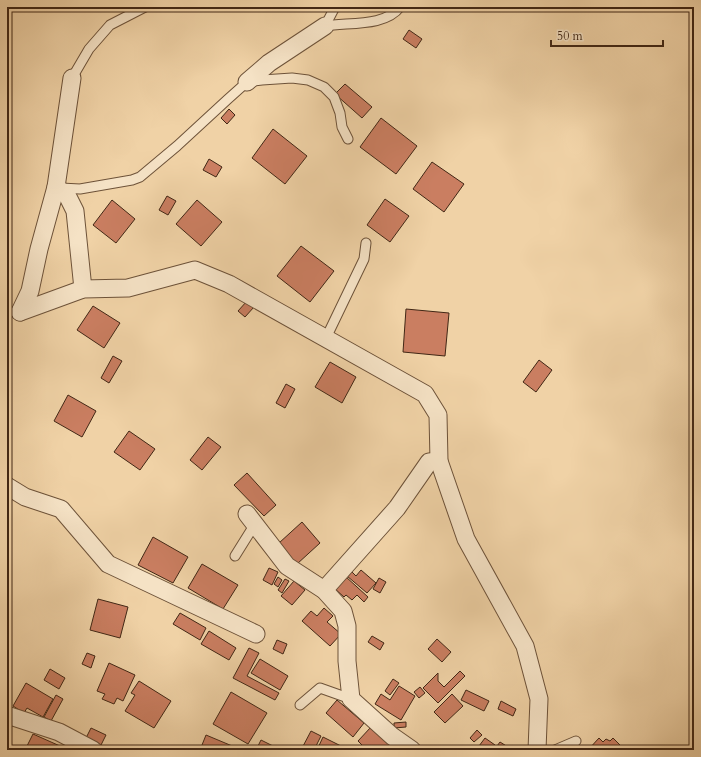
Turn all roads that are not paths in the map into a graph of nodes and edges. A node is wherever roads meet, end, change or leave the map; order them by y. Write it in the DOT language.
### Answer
graph roads {
  1 [pos="145,7"];
  2 [pos="335,7"];
  3 [pos="400,7"];
  4 [pos="325,26"];
  5 [pos="72,78"];
  6 [pos="248,82"];
  7 [pos="348,139"];
  8 [pos="56,187"];
  9 [pos="366,243"];
  10 [pos="83,289"];
  11 [pos="326,338"];
  12 [pos="438,461"];
  13 [pos="7,486"];
  14 [pos="251,519"];
  15 [pos="234,556"];
  16 [pos="324,590"];
  17 [pos="256,634"];
  18 [pos="351,699"];
  19 [pos="300,705"];
  20 [pos="7,715"];
  21 [pos="576,741"];
  22 [pos="93,750"];
  23 [pos="412,750"];
  24 [pos="539,750"];
  25 [pos="555,750"];
  1 -- 5 [label="lane"];
  2 -- 4 [label="lane"];
  3 -- 4 [label="lane"];
  4 -- 6 [label="street"];
  5 -- 8 [label="street"];
  6 -- 7 [label="lane"];
  6 -- 8 [label="lane"];
  8 -- 10 [label="street"];
  8 -- 10 [label="street"];
  9 -- 11 [label="lane"];
  10 -- 11 [label="street"];
  11 -- 12 [label="street"];
  12 -- 16 [label="street"];
  12 -- 24 [label="street"];
  13 -- 17 [label="street"];
  14 -- 15 [label="lane"];
  14 -- 16 [label="street"];
  16 -- 18 [label="street"];
  18 -- 19 [label="lane"];
  18 -- 23 [label="street"];
  20 -- 22 [label="street"];
  21 -- 25 [label="lane"];
}
